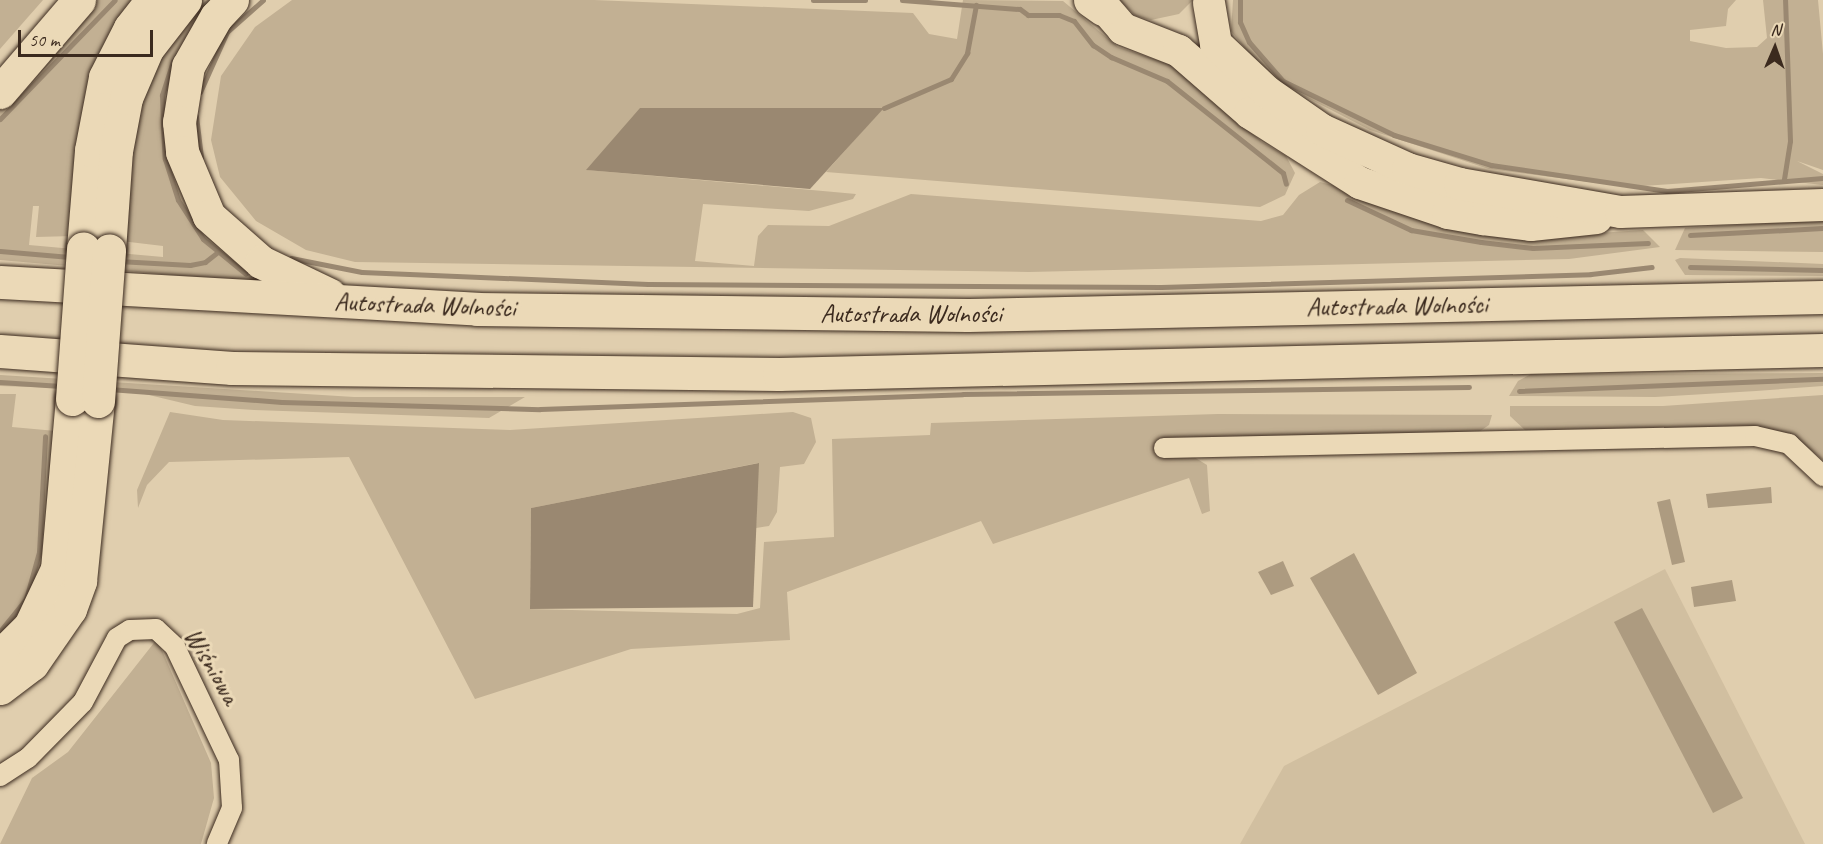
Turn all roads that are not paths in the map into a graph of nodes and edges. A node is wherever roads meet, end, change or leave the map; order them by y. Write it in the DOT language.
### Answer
graph roads {
  1 [pos="79,0"];
  2 [pos="152,0"];
  3 [pos="185,0"];
  4 [pos="232,0"];
  5 [pos="1210,1"];
  6 [pos="1097,3"];
  7 [pos="1149,38"];
  8 [pos="0,92"];
  9 [pos="1823,205"];
  10 [pos="1621,212"];
  11 [pos="96,249"];
  12 [pos="0,282"];
  13 [pos="1823,297"];
  14 [pos="345,302"];
  15 [pos="1823,350"];
  16 [pos="0,351"];
  17 [pos="85,400"];
  18 [pos="1164,448"];
  19 [pos="1823,476"];
  20 [pos="0,656"];
  21 [pos="0,688"];
  22 [pos="0,776"];
  23 [pos="217,844"];
  1 -- 8 [label="highway"];
  2 -- 11 [label="highway"];
  3 -- 11 [label="highway"];
  4 -- 14 [label="highway"];
  5 -- 7 [label="main road"];
  5 -- 10 [label="main road"];
  6 -- 7 [label="main road"];
  7 -- 10 [label="main road"];
  9 -- 10 [label="main road"];
  11 -- 17 [label="highway, bridge"];
  12 -- 14 [label="highway, Autostrada Wolności"];
  13 -- 14 [label="highway, Autostrada Wolności"];
  15 -- 16 [label="highway, Autostrada Wolności"];
  17 -- 20 [label="highway"];
  17 -- 21 [label="highway"];
  18 -- 19 [label="street"];
  22 -- 23 [label="street, Wiśniowa"];
}
